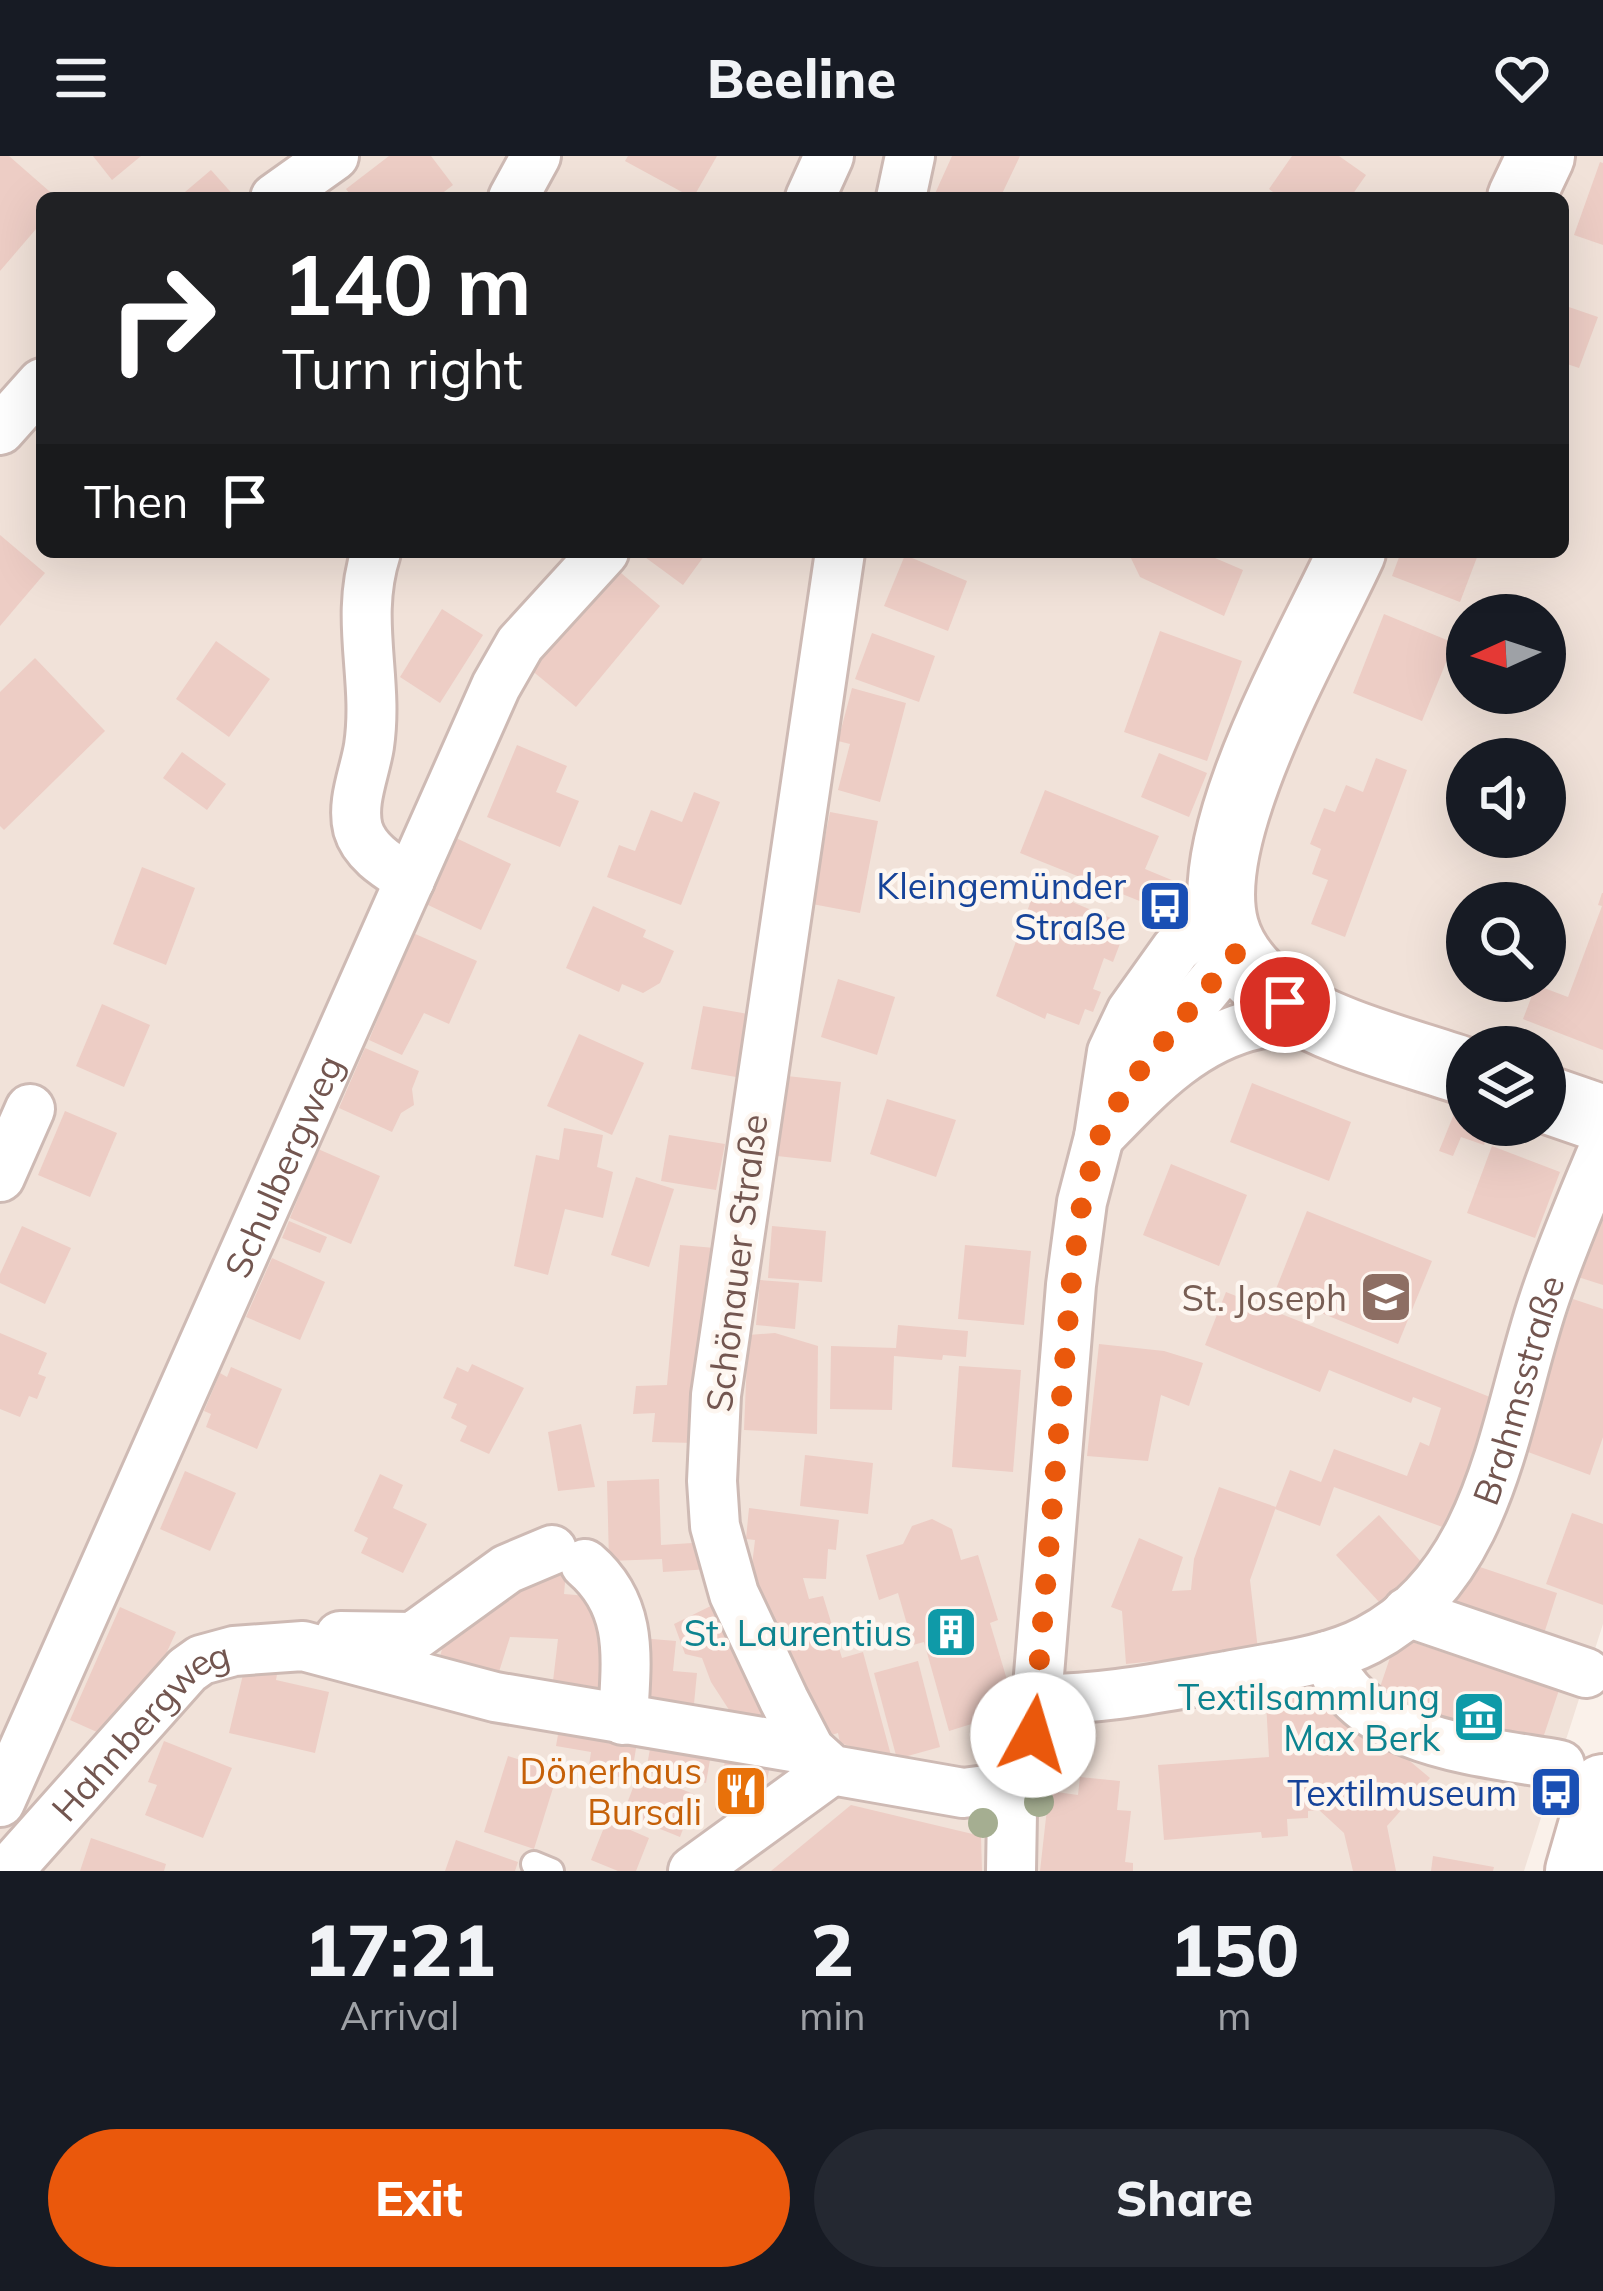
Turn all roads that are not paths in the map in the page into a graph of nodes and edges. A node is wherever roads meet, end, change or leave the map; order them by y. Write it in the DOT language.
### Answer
graph roads {
  1 [pos="334,156"];
  2 [pos="536,156"];
  3 [pos="829,156"];
  4 [pos="910,156"];
  5 [pos="1541,156"];
  6 [pos="283,192"];
  7 [pos="516,192"];
  8 [pos="813,192"];
  9 [pos="902,192"];
  10 [pos="1524,192"];
  11 [pos="36,390"];
  12 [pos="0,430"];
  13 [pos="374,558"];
  14 [pos="599,558"];
  15 [pos="839,558"];
  16 [pos="1349,558"];
  17 [pos="410,880"];
  18 [pos="1229,932"];
  19 [pos="1332,1023"];
  20 [pos="1442,1063"];
  21 [pos="1566,1106"];
  22 [pos="30,1109"];
  23 [pos="1603,1118"];
  24 [pos="1099,1137"];
  25 [pos="1603,1150"];
  26 [pos="0,1177"];
  27 [pos="1407,1612"];
  28 [pos="303,1646"];
  29 [pos="1327,1656"];
  30 [pos="1586,1673"];
  31 [pos="1037,1699"];
  32 [pos="623,1720"];
  33 [pos="821,1760"];
  34 [pos="1581,1777"];
  35 [pos="1007,1784"];
  36 [pos="0,1802"];
  37 [pos="8,1871"];
  38 [pos="693,1871"];
  39 [pos="1011,1871"];
  40 [pos="1579,1871"];
  1 -- 6 [label="street"];
  2 -- 7 [label="street"];
  3 -- 8 [label="street"];
  4 -- 9 [label="street"];
  5 -- 10 [label="street"];
  11 -- 12 [label="street"];
  13 -- 17 [label="street"];
  14 -- 17 [label="street, Schulbergweg"];
  15 -- 33 [label="street, Schönauer Straße"];
  16 -- 18 [label="street"];
  17 -- 36 [label="street, Schulbergweg"];
  18 -- 19 [label="street"];
  18 -- 24 [label="street"];
  19 -- 20 [label="street"];
  19 -- 24 [label="street"];
  21 -- 23 [label="street"];
  22 -- 26 [label="street"];
  24 -- 31 [label="street"];
  25 -- 27 [label="street, Brahmsstraße"];
  27 -- 29 [label="street, Brahmsstraße"];
  27 -- 30 [label="street"];
  28 -- 32 [label="street, Hahnbergweg"];
  28 -- 32 [label="street, Hahnbergweg"];
  28 -- 37 [label="street, Hahnbergweg"];
  29 -- 31 [label="street, Brahmsstraße"];
  29 -- 34 [label="street"];
  31 -- 35 [label="street"];
  32 -- 33 [label="street, Hahnbergweg"];
  33 -- 35 [label="street"];
  33 -- 38 [label="street"];
  34 -- 40 [label="street"];
  35 -- 39 [label="street"];
}
